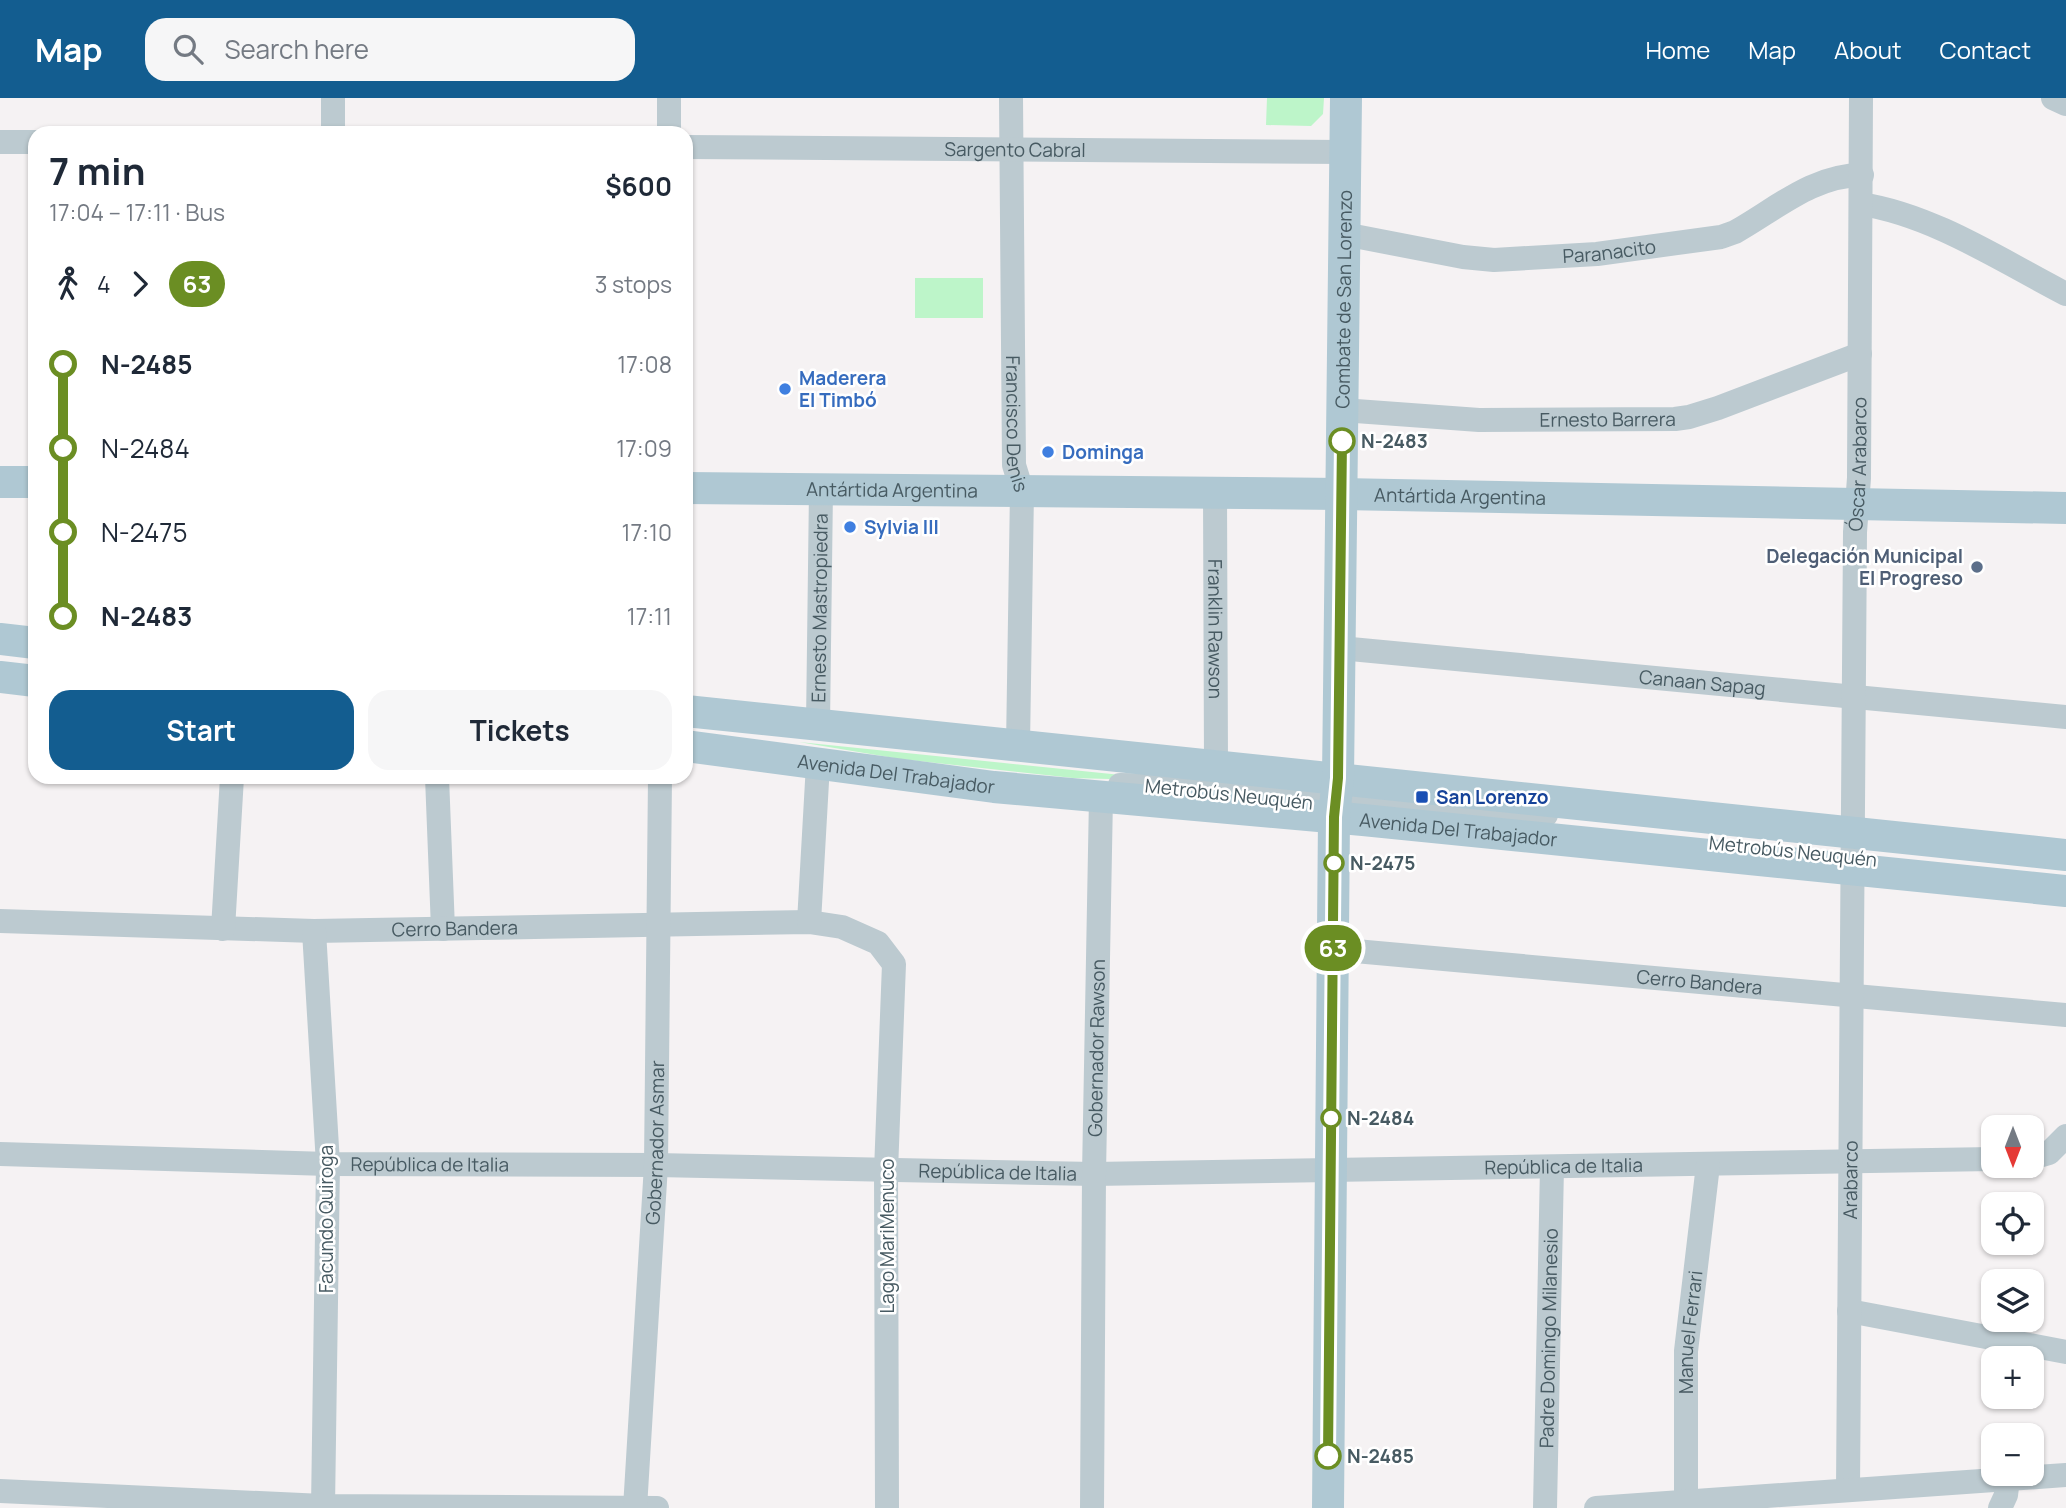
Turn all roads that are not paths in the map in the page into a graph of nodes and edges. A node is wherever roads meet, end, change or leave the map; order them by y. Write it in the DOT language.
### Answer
graph roads {
  1 [pos="333,98"];
  2 [pos="669,98"];
  3 [pos="1011,98"];
  4 [pos="1346,98"];
  5 [pos="1861,98"];
  6 [pos="2053,98"];
  7 [pos="2066,104"];
  8 [pos="333,126"];
  9 [pos="669,126"];
  10 [pos="0,142"];
  11 [pos="28,142"];
  12 [pos="693,147"];
  13 [pos="1010,150"];
  14 [pos="1345,152"];
  15 [pos="1862,176"];
  16 [pos="1861,204"];
  17 [pos="1344,234"];
  18 [pos="2066,294"];
  19 [pos="1860,354"];
  20 [pos="1342,410"];
  21 [pos="0,482"];
  22 [pos="28,482"];
  23 [pos="693,488"];
  24 [pos="821,489"];
  25 [pos="1022,491"];
  26 [pos="1215,493"];
  27 [pos="1342,494"];
  28 [pos="1857,504"];
  29 [pos="2066,508"];
  30 [pos="0,639"];
  31 [pos="28,642"];
  32 [pos="1340,648"];
  33 [pos="0,654"];
  34 [pos="28,657"];
  35 [pos="0,666"];
  36 [pos="28,668"];
  37 [pos="0,677"];
  38 [pos="28,680"];
  39 [pos="1854,697"];
  40 [pos="693,712"];
  41 [pos="2066,717"];
  42 [pos="818,725"];
  43 [pos="693,726"];
  44 [pos="693,736"];
  45 [pos="1018,746"];
  46 [pos="693,747"];
  47 [pos="818,764"];
  48 [pos="1216,766"];
  49 [pos="232,784"];
  50 [pos="437,784"];
  51 [pos="660,784"];
  52 [pos="1101,797"];
  53 [pos="1167,798"];
  54 [pos="1336,799"];
  55 [pos="1853,851"];
  56 [pos="2066,855"];
  57 [pos="2066,868"];
  58 [pos="2066,880"];
  59 [pos="2066,891"];
  60 [pos="0,921"];
  61 [pos="809,922"];
  62 [pos="659,925"];
  63 [pos="223,929"];
  64 [pos="443,929"];
  65 [pos="314,931"];
  66 [pos="1333,948"];
  67 [pos="894,964"];
  68 [pos="1852,995"];
  69 [pos="2066,1014"];
  70 [pos="2066,1136"];
  71 [pos="0,1154"];
  72 [pos="2044,1154"];
  73 [pos="1981,1159"];
  74 [pos="1851,1162"];
  75 [pos="328,1164"];
  76 [pos="1708,1164"];
  77 [pos="656,1166"];
  78 [pos="1552,1167"];
  79 [pos="886,1171"];
  80 [pos="1331,1171"];
  81 [pos="1094,1174"];
  82 [pos="1849,1311"];
  83 [pos="2066,1352"];
  84 [pos="2066,1475"];
  85 [pos="2044,1477"];
  86 [pos="1981,1481"];
  87 [pos="2007,1486"];
  88 [pos="1848,1490"];
  89 [pos="0,1491"];
  90 [pos="1686,1502"];
  91 [pos="323,1507"];
  92 [pos="642,1508"];
  93 [pos="887,1508"];
  94 [pos="1092,1508"];
  95 [pos="1328,1508"];
  96 [pos="1545,1508"];
  97 [pos="1596,1508"];
  98 [pos="2000,1508"];
  1 -- 8 [label="street"];
  2 -- 9 [label="street"];
  3 -- 13 [label="street, Francisco Denis"];
  4 -- 14 [label="main road, Combate de San Lorenzo"];
  5 -- 15 [label="street, Óscar Arabarco"];
  6 -- 7 [label="street"];
  10 -- 11 [label="street"];
  12 -- 13 [label="street, Sargento Cabral"];
  13 -- 14 [label="street, Sargento Cabral"];
  13 -- 25 [label="street, Francisco Denis"];
  14 -- 17 [label="main road, Combate de San Lorenzo"];
  15 -- 16 [label="street, Óscar Arabarco"];
  15 -- 17 [label="street, Paranacito"];
  16 -- 18 [label="street"];
  16 -- 19 [label="street, Óscar Arabarco"];
  17 -- 20 [label="main road, Combate de San Lorenzo"];
  19 -- 20 [label="street, Ernesto Barrera"];
  19 -- 28 [label="street, Óscar Arabarco"];
  20 -- 27 [label="main road, Combate de San Lorenzo"];
  21 -- 22 [label="main road"];
  23 -- 24 [label="main road, Antártida Argentina"];
  24 -- 25 [label="main road, Antártida Argentina"];
  24 -- 42 [label="street, Ernesto Mastropiedra"];
  25 -- 26 [label="main road, Antártida Argentina"];
  25 -- 45 [label="street, Francisco Denis"];
  26 -- 27 [label="main road, Antártida Argentina"];
  26 -- 48 [label="street, Franklin Rawson"];
  27 -- 28 [label="main road, Antártida Argentina"];
  27 -- 32 [label="main road, Combate de San Lorenzo"];
  28 -- 29 [label="main road, Antártida Argentina"];
  28 -- 39 [label="street, Óscar Arabarco"];
  30 -- 31 [label="main road"];
  32 -- 39 [label="street, Canaan Sapag"];
  32 -- 54 [label="main road, Combate de San Lorenzo"];
  33 -- 34 [label="street"];
  35 -- 36 [label="street"];
  37 -- 38 [label="main road"];
  39 -- 41 [label="street, Canaan Sapag"];
  39 -- 55 [label="street, Óscar Arabarco"];
  40 -- 42 [label="main road, Avenida Del Trabajador"];
  42 -- 45 [label="main road, Avenida Del Trabajador"];
  43 -- 54 [label="street, Metrobús Neuquén"];
  44 -- 54 [label="street, Metrobús Neuquén"];
  45 -- 48 [label="main road, Avenida Del Trabajador"];
  46 -- 47 [label="main road, Avenida Del Trabajador"];
  47 -- 52 [label="main road, Avenida Del Trabajador"];
  47 -- 61 [label="street"];
  48 -- 54 [label="main road, Avenida Del Trabajador"];
  49 -- 63 [label="street"];
  50 -- 64 [label="street"];
  51 -- 62 [label="street, Gobernador Asmar"];
  52 -- 54 [label="main road, Avenida Del Trabajador"];
  52 -- 81 [label="street, Gobernador Rawson"];
  53 -- 53 [label="street"];
  54 -- 55 [label="main road, Avenida Del Trabajador"];
  54 -- 66 [label="main road, Combate de San Lorenzo"];
  55 -- 56 [label="main road, Avenida Del Trabajador"];
  55 -- 57 [label="street, Metrobús Neuquén"];
  55 -- 58 [label="street, Metrobús Neuquén"];
  55 -- 59 [label="main road, Avenida Del Trabajador"];
  55 -- 68 [label="street, Arabarco"];
  60 -- 63 [label="street, Cerro Bandera"];
  61 -- 62 [label="street, Cerro Bandera"];
  61 -- 67 [label="street, Cerro Bandera"];
  62 -- 64 [label="street, Cerro Bandera"];
  62 -- 77 [label="street, Gobernador Asmar"];
  63 -- 65 [label="street, Cerro Bandera"];
  64 -- 65 [label="street, Cerro Bandera"];
  65 -- 75 [label="street, Facundo Quiroga"];
  66 -- 68 [label="street, Cerro Bandera"];
  66 -- 80 [label="main road, Combate de San Lorenzo"];
  67 -- 79 [label="street, Lago MariMenuco"];
  68 -- 69 [label="street, Cerro Bandera"];
  68 -- 74 [label="street, Arabarco"];
  70 -- 72 [label="street"];
  71 -- 75 [label="street, República de Italia"];
  73 -- 74 [label="street, República de Italia"];
  74 -- 76 [label="street, República de Italia"];
  74 -- 82 [label="street, Arabarco"];
  75 -- 77 [label="street, República de Italia"];
  75 -- 91 [label="street, Facundo Quiroga"];
  76 -- 78 [label="street, República de Italia"];
  76 -- 90 [label="street, Manuel Ferrari"];
  77 -- 79 [label="street, República de Italia"];
  77 -- 92 [label="street, Gobernador Asmar"];
  78 -- 80 [label="street, República de Italia"];
  78 -- 96 [label="street, Padre Domingo Milanesio"];
  79 -- 81 [label="street, República de Italia"];
  79 -- 93 [label="street, Lago MariMenuco"];
  80 -- 81 [label="street, República de Italia"];
  80 -- 95 [label="main road, Combate de San Lorenzo"];
  81 -- 94 [label="street, Gobernador Rawson"];
  82 -- 83 [label="street"];
  82 -- 88 [label="street, Arabarco"];
  84 -- 85 [label="street"];
  86 -- 88 [label="street"];
  87 -- 98 [label="street"];
  88 -- 90 [label="street"];
  89 -- 91 [label="street"];
  90 -- 97 [label="street"];
  91 -- 92 [label="street"];
}
